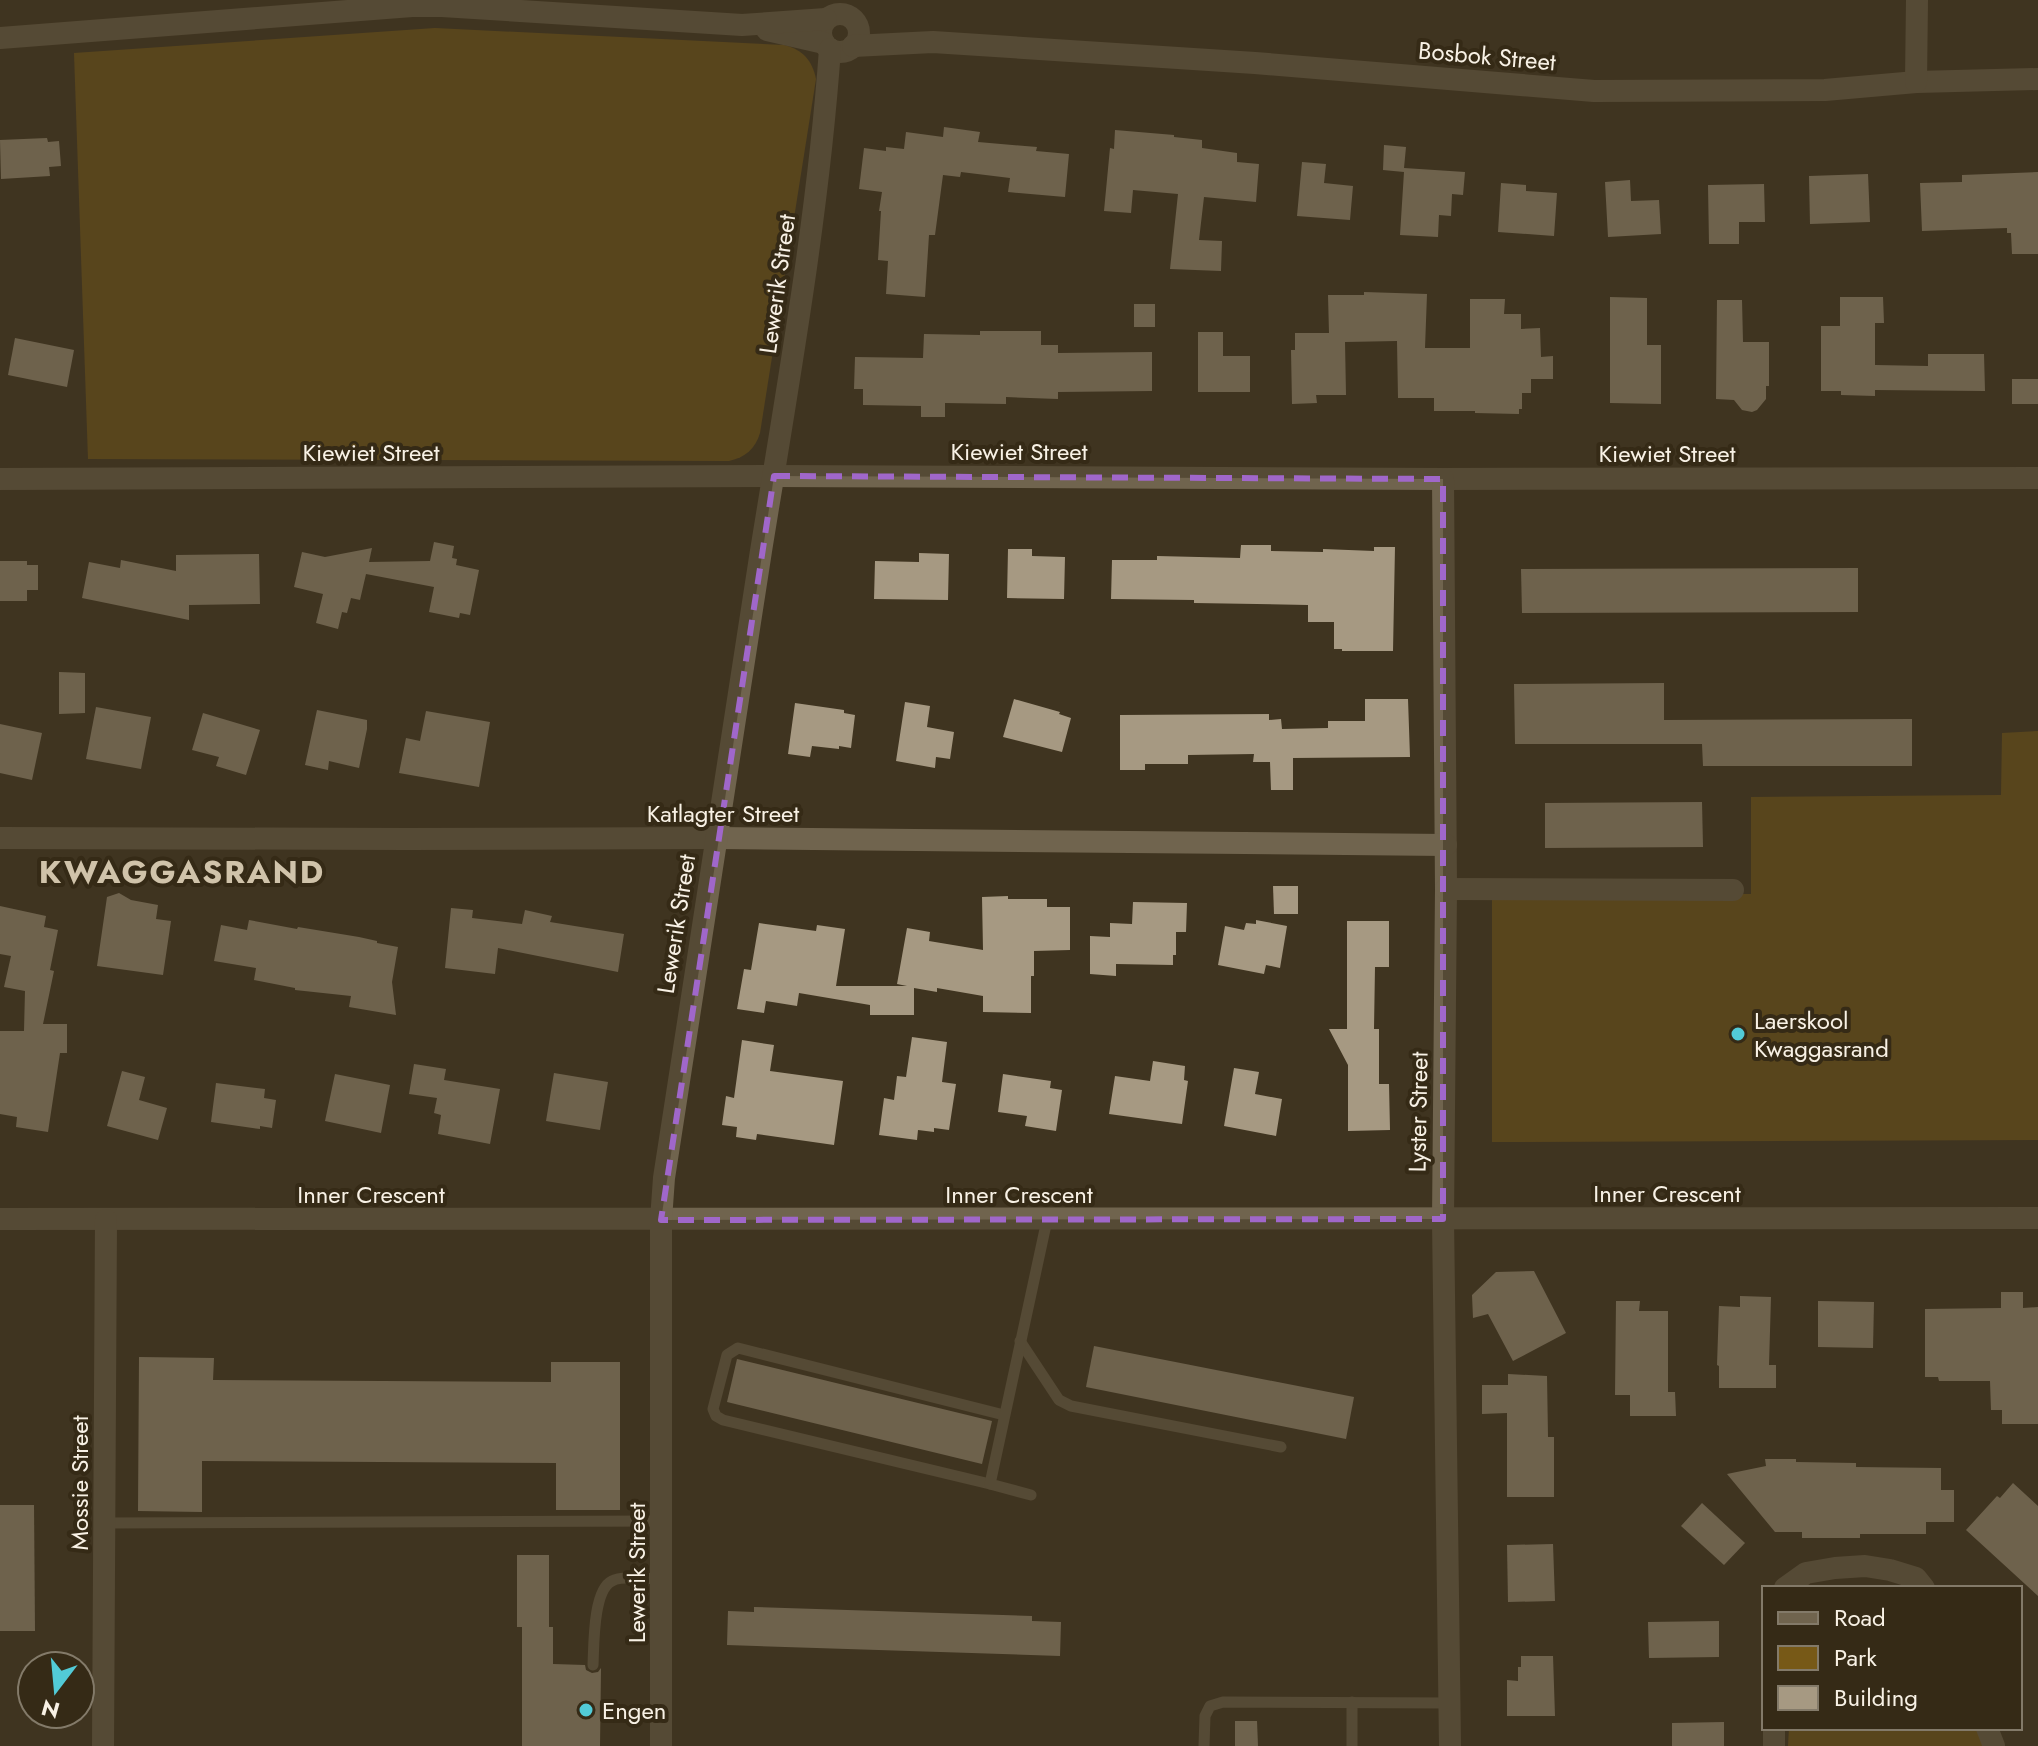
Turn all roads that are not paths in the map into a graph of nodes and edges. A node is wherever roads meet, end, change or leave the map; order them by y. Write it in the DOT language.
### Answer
graph roads {
  1 [pos="1917,0"];
  2 [pos="843,12"];
  3 [pos="742,25"];
  4 [pos="0,38"];
  5 [pos="933,42"];
  6 [pos="838,47"];
  7 [pos="2038,79"];
  8 [pos="1916,82"];
  9 [pos="774,476"];
  10 [pos="2038,478"];
  11 [pos="0,479"];
  12 [pos="1443,479"];
  13 [pos="0,838"];
  14 [pos="716,838"];
  15 [pos="1446,845"];
  16 [pos="1446,889"];
  17 [pos="1733,890"];
  18 [pos="2038,1218"];
  19 [pos="0,1219"];
  20 [pos="1443,1219"];
  21 [pos="106,1220"];
  22 [pos="661,1220"];
  23 [pos="1047,1220"];
  24 [pos="1020,1341"];
  25 [pos="1004,1415"];
  26 [pos="1281,1447"];
  27 [pos="990,1484"];
  28 [pos="1031,1495"];
  29 [pos="662,1521"];
  30 [pos="104,1523"];
  31 [pos="662,1579"];
  32 [pos="1788,1586"];
  33 [pos="1922,1586"];
  34 [pos="593,1665"];
  35 [pos="1352,1702"];
  36 [pos="1449,1703"];
  37 [pos="103,1746"];
  38 [pos="661,1746"];
  39 [pos="1204,1746"];
  40 [pos="1352,1746"];
  41 [pos="1450,1746"];
  1 -- 8 [label="street"];
  2 -- 3 [label="street, Bosbok Street"];
  2 -- 5 [label="street, Bosbok Street"];
  2 -- 6 [label="street"];
  2 -- 6 [label="street"];
  3 -- 4 [label="street, Bosbok Street"];
  3 -- 6 [label="street, Bosbok Street"];
  5 -- 6 [label="street, Bosbok Street"];
  5 -- 8 [label="street, Bosbok Street"];
  6 -- 9 [label="street, Lewerik Street"];
  7 -- 8 [label="street, Bosbok Street"];
  9 -- 11 [label="street, Kiewiet Street"];
  9 -- 12 [label="street, Kiewiet Street"];
  9 -- 14 [label="street, Lewerik Street"];
  10 -- 12 [label="street, Kiewiet Street"];
  12 -- 15 [label="street, Lyster Street"];
  13 -- 14 [label="street, Katlagter Street"];
  14 -- 15 [label="street, Katlagter Street"];
  14 -- 22 [label="street, Lewerik Street"];
  15 -- 16 [label="street, Lyster Street"];
  16 -- 17 [label="street"];
  16 -- 20 [label="street, Lyster Street"];
  18 -- 20 [label="street, Inner Crescent"];
  19 -- 21 [label="street, Inner Crescent"];
  20 -- 23 [label="street, Inner Crescent"];
  20 -- 36 [label="street, Lyster Street"];
  21 -- 22 [label="street, Inner Crescent"];
  21 -- 30 [label="street, Mossie Street"];
  22 -- 23 [label="street, Inner Crescent"];
  22 -- 29 [label="street, Lewerik Street"];
  23 -- 24 [label="lane"];
  24 -- 25 [label="lane"];
  24 -- 26 [label="lane"];
  25 -- 27 [label="lane"];
  25 -- 27 [label="lane"];
  27 -- 28 [label="lane"];
  29 -- 30 [label="lane"];
  29 -- 31 [label="street, Lewerik Street"];
  30 -- 37 [label="street, Mossie Street"];
  31 -- 34 [label="lane"];
  31 -- 38 [label="street, Lewerik Street"];
  32 -- 33 [label="street"];
  35 -- 36 [label="lane"];
  35 -- 39 [label="lane"];
  35 -- 40 [label="lane"];
  36 -- 41 [label="street, Lyster Street"];
}
